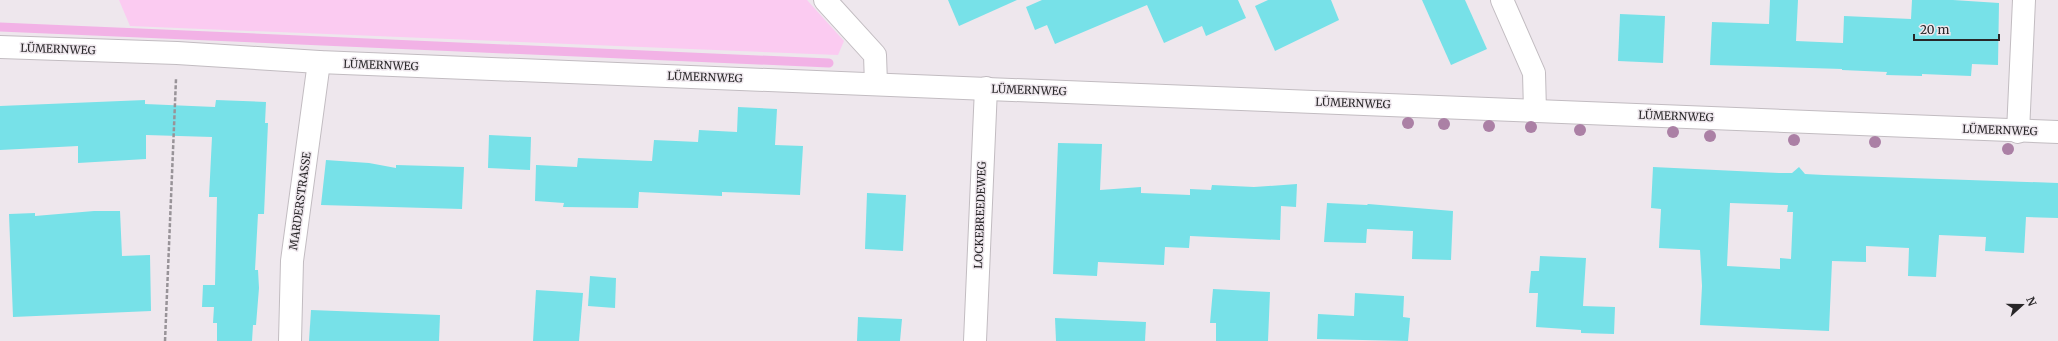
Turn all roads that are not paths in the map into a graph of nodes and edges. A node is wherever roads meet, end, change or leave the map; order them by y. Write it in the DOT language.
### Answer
graph roads {
  1 [pos="825,0"];
  2 [pos="1502,0"];
  3 [pos="2024,0"];
  4 [pos="0,47"];
  5 [pos="319,62"];
  6 [pos="876,84"];
  7 [pos="986,88"];
  8 [pos="1536,111"];
  9 [pos="2018,132"];
  10 [pos="2058,132"];
  11 [pos="290,341"];
  12 [pos="975,341"];
  1 -- 6 [label="street"];
  2 -- 8 [label="street"];
  3 -- 9 [label="street"];
  4 -- 5 [label="street, LÜMERNWEG"];
  5 -- 6 [label="street, LÜMERNWEG"];
  5 -- 11 [label="street, MARDERSTRASSE"];
  6 -- 7 [label="street, LÜMERNWEG"];
  7 -- 8 [label="street, LÜMERNWEG"];
  7 -- 12 [label="street, LOCKEBREEDEWEG"];
  8 -- 9 [label="street, LÜMERNWEG"];
  9 -- 10 [label="street, LÜMERNWEG"];
}
